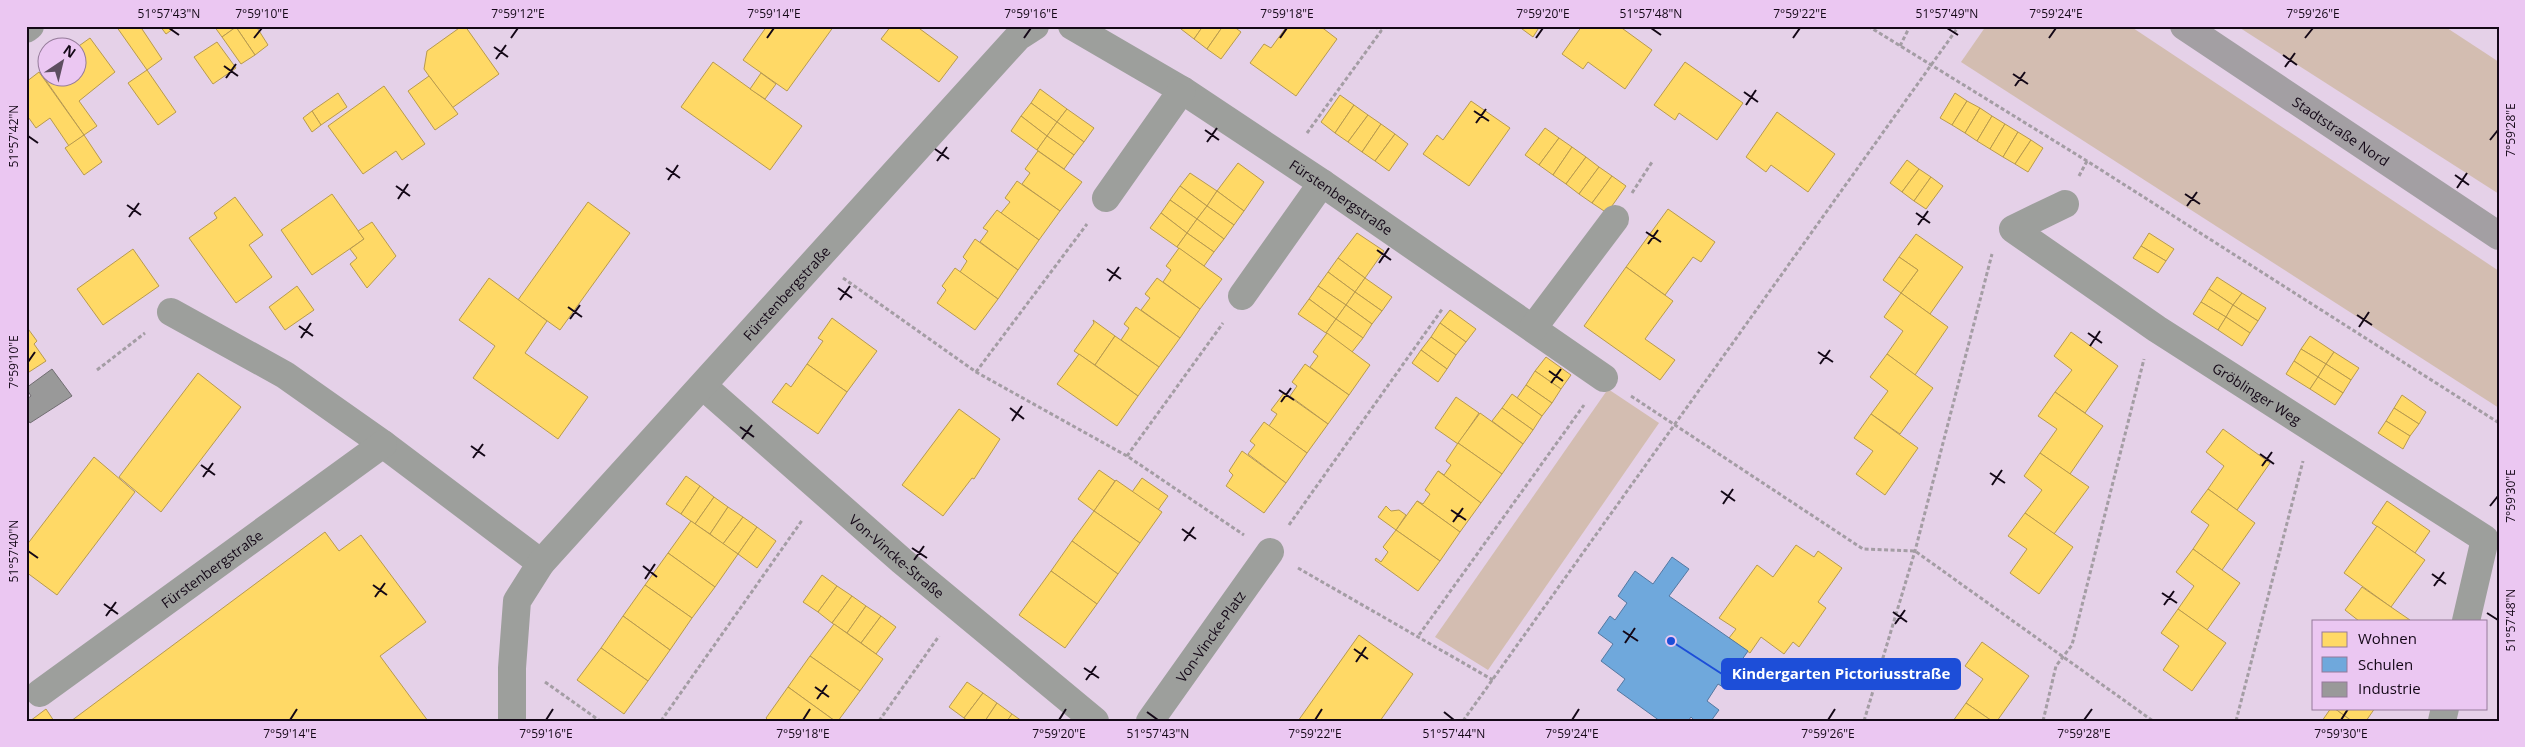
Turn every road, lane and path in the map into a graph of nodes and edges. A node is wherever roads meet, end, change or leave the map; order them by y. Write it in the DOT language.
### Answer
graph roads {
  1 [pos="30,26"];
  2 [pos="1035,26"];
  3 [pos="1072,26"];
  4 [pos="1375,26"];
  5 [pos="1868,26"];
  6 [pos="1910,26"];
  7 [pos="1959,26"];
  8 [pos="2184,26"];
  9 [pos="26,29"];
  10 [pos="1900,46"];
  11 [pos="1932,64"];
  12 [pos="1182,90"];
  13 [pos="1288,160"];
  14 [pos="1322,183"];
  15 [pos="1106,198"];
  16 [pos="2065,204"];
  17 [pos="1615,218"];
  18 [pos="2013,230"];
  19 [pos="2499,236"];
  20 [pos="817,260"];
  21 [pos="1464,279"];
  22 [pos="1242,296"];
  23 [pos="171,312"];
  24 [pos="1533,328"];
  25 [pos="2157,328"];
  26 [pos="97,370"];
  27 [pos="976,372"];
  28 [pos="1604,378"];
  29 [pos="702,386"];
  30 [pos="2499,423"];
  31 [pos="1676,424"];
  32 [pos="2312,427"];
  33 [pos="383,444"];
  34 [pos="1127,456"];
  35 [pos="822,492"];
  36 [pos="1915,551"];
  37 [pos="1270,552"];
  38 [pos="541,563"];
  39 [pos="959,609"];
  40 [pos="2466,620"];
  41 [pos="1419,635"];
  42 [pos="2062,657"];
  43 [pos="512,668"];
  44 [pos="1493,680"];
  45 [pos="40,693"];
  46 [pos="512,721"];
  47 [pos="600,721"];
  48 [pos="661,721"];
  49 [pos="879,721"];
  50 [pos="1095,721"];
  51 [pos="1150,721"];
  52 [pos="1463,721"];
  53 [pos="1864,721"];
  54 [pos="2043,721"];
  55 [pos="2152,721"];
  56 [pos="2236,721"];
  1 -- 9 [label="street"];
  2 -- 20 [label="street, Fürstenbergstraße"];
  3 -- 12 [label="street, Fürstenbergstraße"];
  4 -- 13 [label="path"];
  5 -- 10 [label="path"];
  6 -- 10 [label="path"];
  7 -- 11 [label="path"];
  8 -- 19 [label="main road, Stadtstraße Nord"];
  10 -- 11 [label="path"];
  11 -- 30 [label="path"];
  11 -- 31 [label="path"];
  12 -- 13 [label="street, Fürstenbergstraße"];
  12 -- 15 [label="street"];
  13 -- 14 [label="street, Fürstenbergstraße"];
  14 -- 21 [label="street, Fürstenbergstraße"];
  14 -- 22 [label="street"];
  15 -- 27 [label="path"];
  16 -- 18 [label="street"];
  17 -- 24 [label="street"];
  18 -- 25 [label="street, Gröblinger Weg"];
  18 -- 36 [label="path"];
  20 -- 27 [label="path"];
  20 -- 29 [label="street, Fürstenbergstraße"];
  21 -- 24 [label="street, Fürstenbergstraße"];
  21 -- 37 [label="path"];
  22 -- 34 [label="path"];
  23 -- 26 [label="path"];
  23 -- 33 [label="street"];
  24 -- 28 [label="street, Fürstenbergstraße"];
  25 -- 32 [label="street, Gröblinger Weg"];
  25 -- 42 [label="path"];
  27 -- 34 [label="path"];
  28 -- 31 [label="path"];
  28 -- 41 [label="path"];
  29 -- 35 [label="street, Von-Vincke-Straße"];
  29 -- 38 [label="street, Fürstenbergstraße"];
  31 -- 36 [label="path"];
  31 -- 44 [label="path"];
  32 -- 40 [label="street, Gröblinger Weg"];
  32 -- 56 [label="path"];
  33 -- 38 [label="street"];
  33 -- 45 [label="street, Fürstenbergstraße"];
  34 -- 37 [label="path"];
  35 -- 39 [label="street, Von-Vincke-Straße"];
  35 -- 48 [label="path"];
  36 -- 42 [label="path"];
  36 -- 53 [label="path"];
  37 -- 41 [label="path"];
  37 -- 51 [label="street, Von-Vincke-Platz"];
  38 -- 43 [label="street, Fürstenbergstraße"];
  39 -- 49 [label="path"];
  39 -- 50 [label="street, Von-Vincke-Straße"];
  41 -- 44 [label="path"];
  42 -- 54 [label="path"];
  42 -- 55 [label="path"];
  43 -- 46 [label="street, Fürstenbergstraße"];
  43 -- 47 [label="path"];
  44 -- 52 [label="path"];
}
